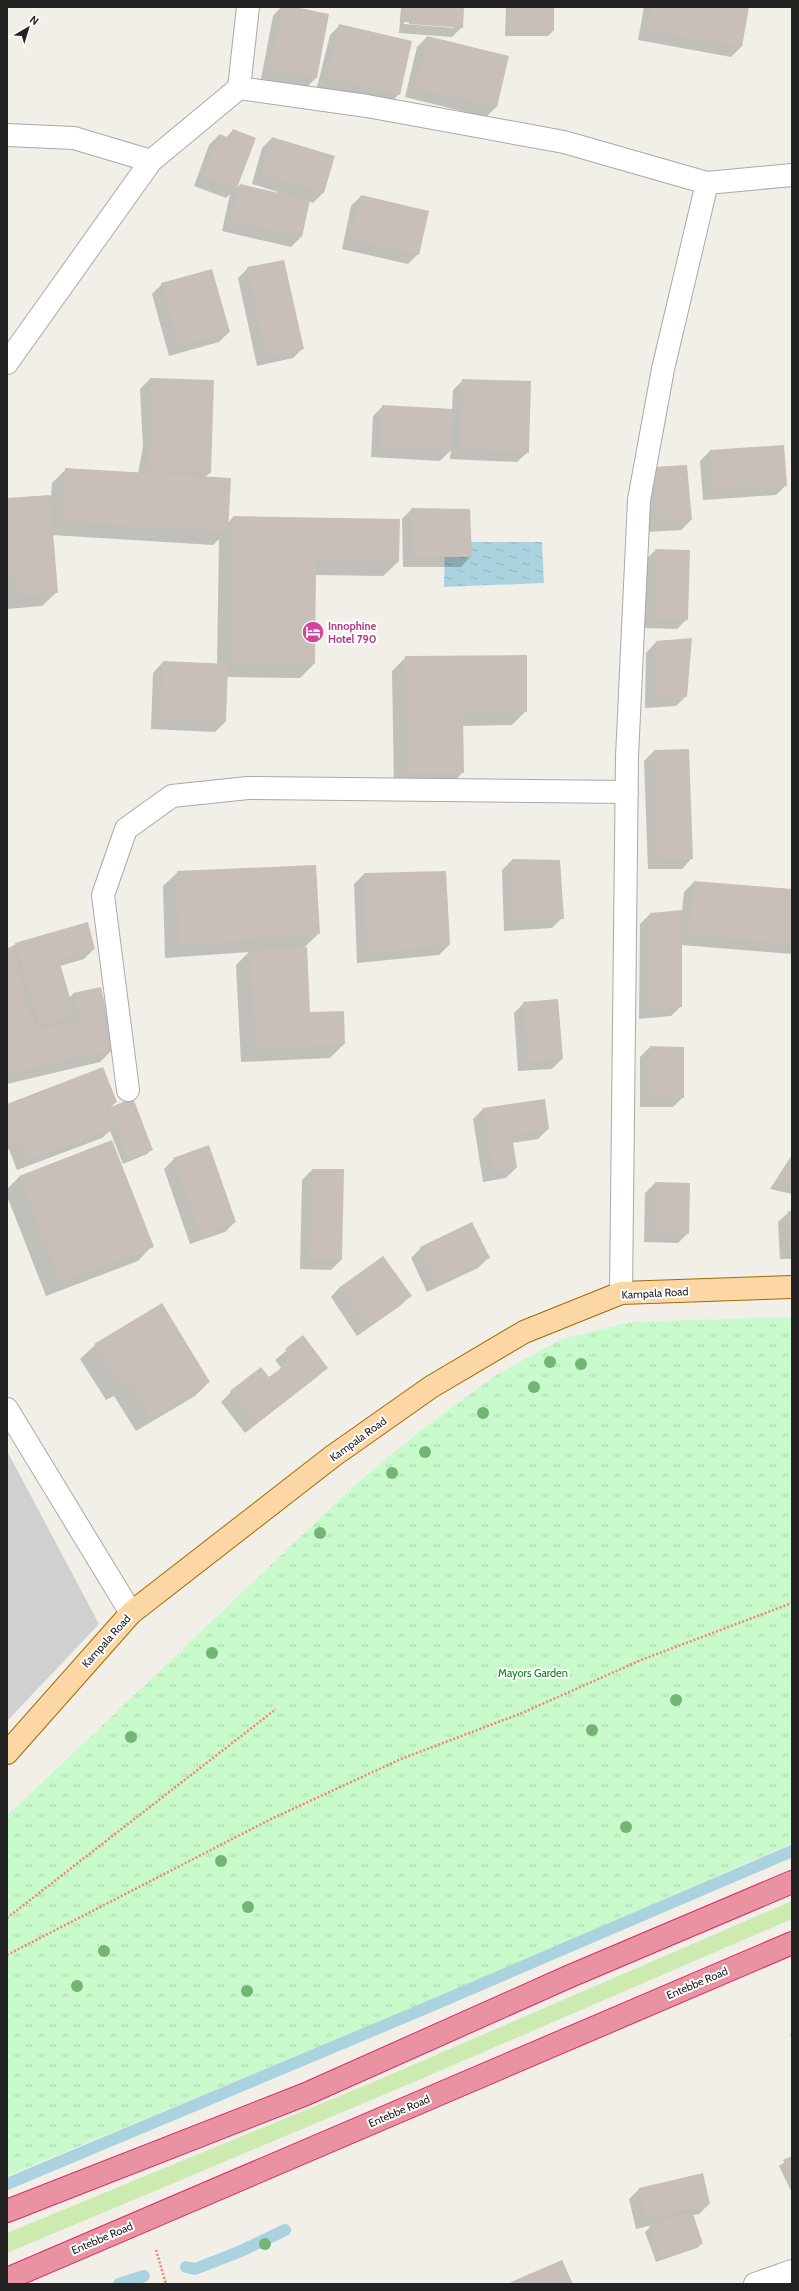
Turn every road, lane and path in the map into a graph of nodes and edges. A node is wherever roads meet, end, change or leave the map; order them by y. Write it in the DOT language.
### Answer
graph roads {
  1 [pos="248,7"];
  2 [pos="239,88"];
  3 [pos="7,135"];
  4 [pos="151,161"];
  5 [pos="792,175"];
  6 [pos="707,184"];
  7 [pos="7,363"];
  8 [pos="627,792"];
  9 [pos="128,1090"];
  10 [pos="792,1287"];
  11 [pos="621,1293"];
  12 [pos="7,1409"];
  13 [pos="792,1603"];
  14 [pos="131,1613"];
  15 [pos="276,1709"];
  16 [pos="7,1753"];
  17 [pos="792,1882"];
  18 [pos="7,1918"];
  19 [pos="792,1943"];
  20 [pos="7,1955"];
  21 [pos="7,2211"];
  22 [pos="792,2271"];
  23 [pos="7,2279"];
  24 [pos="755,2284"];
  1 -- 2 [label="street"];
  2 -- 4 [label="street"];
  2 -- 6 [label="street"];
  3 -- 4 [label="street"];
  4 -- 7 [label="street"];
  5 -- 6 [label="street"];
  6 -- 8 [label="street"];
  8 -- 9 [label="street"];
  8 -- 11 [label="street"];
  10 -- 11 [label="main road, Kampala Road"];
  11 -- 14 [label="main road, Kampala Road"];
  12 -- 14 [label="street"];
  13 -- 20 [label="path"];
  14 -- 16 [label="main road, Kampala Road"];
  15 -- 18 [label="path"];
  17 -- 21 [label="highway"];
  19 -- 23 [label="highway, Entebbe Road"];
  22 -- 24 [label="street"];
}
